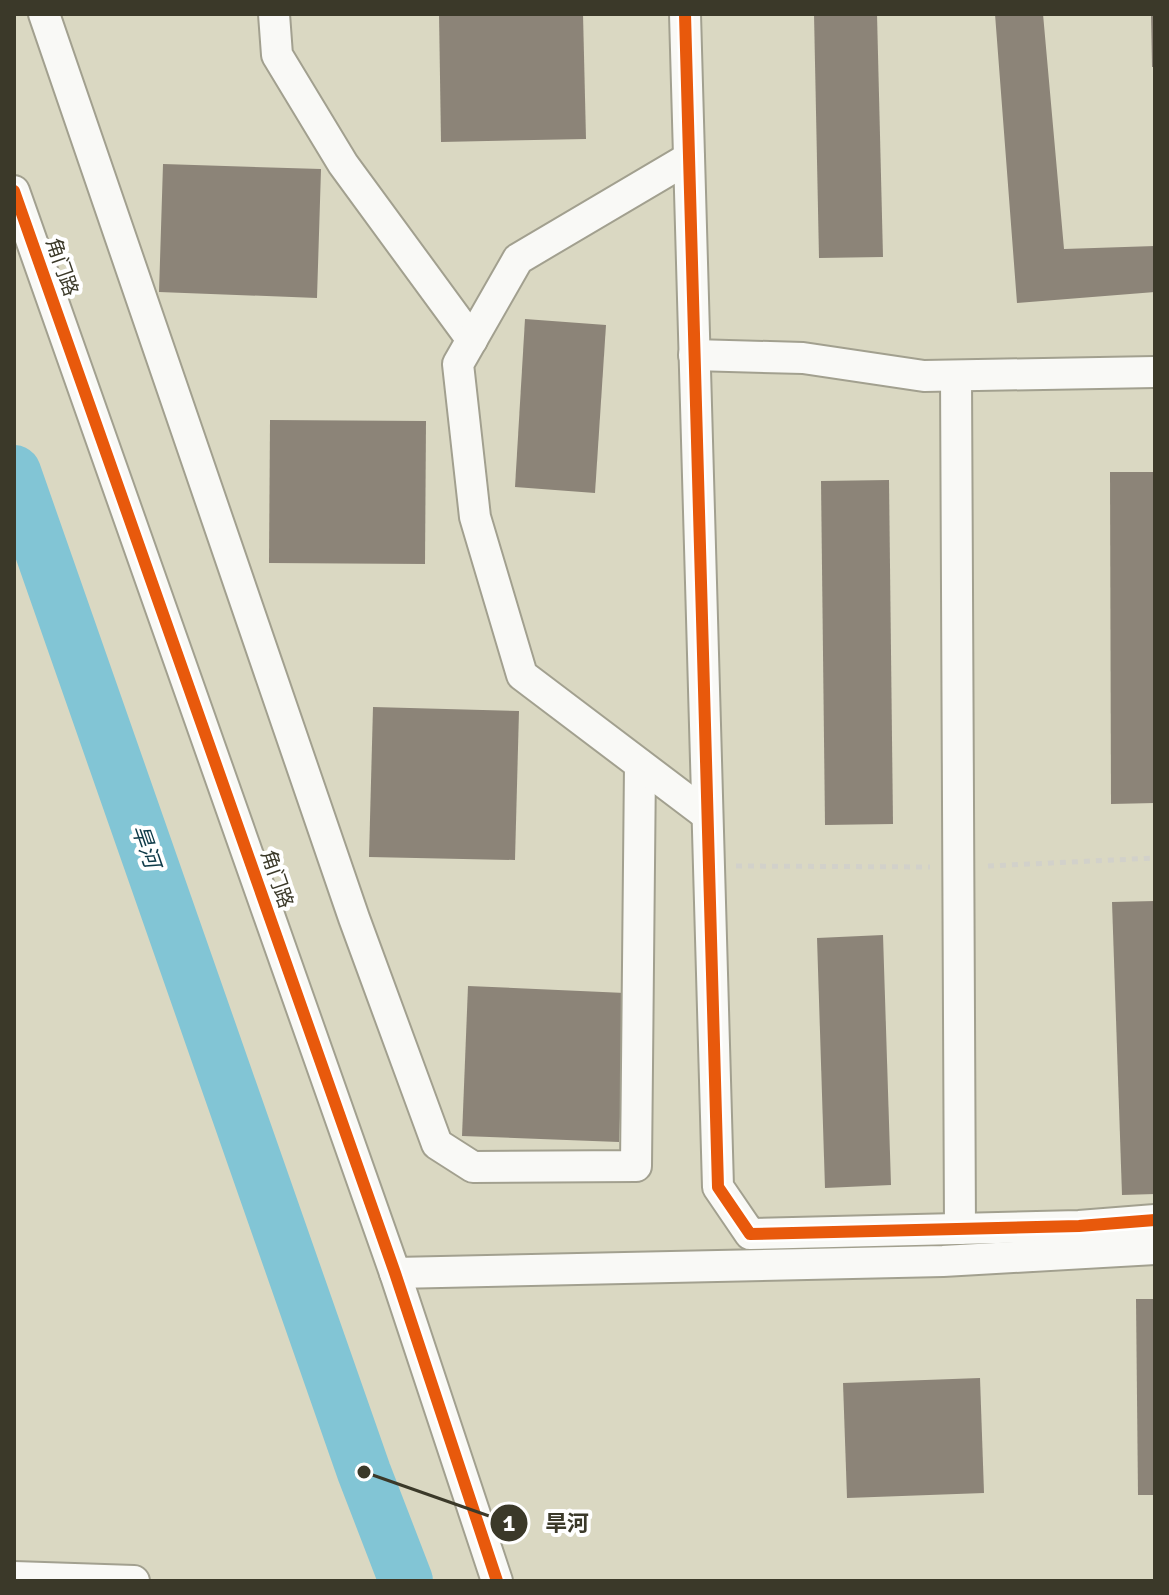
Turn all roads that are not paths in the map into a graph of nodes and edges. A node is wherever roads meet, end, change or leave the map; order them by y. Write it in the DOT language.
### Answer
graph roads {
  1 [pos="44,14"];
  2 [pos="274,14"];
  3 [pos="685,14"];
  4 [pos="689,158"];
  5 [pos="14,191"];
  6 [pos="472,340"];
  7 [pos="694,355"];
  8 [pos="1155,372"];
  9 [pos="956,376"];
  10 [pos="640,765"];
  11 [pos="707,815"];
  12 [pos="1155,1220"];
  13 [pos="960,1229"];
  14 [pos="1155,1249"];
  15 [pos="395,1273"];
  16 [pos="14,1577"];
  17 [pos="134,1581"];
  18 [pos="497,1581"];
  1 -- 10 [label="street"];
  2 -- 6 [label="street"];
  3 -- 4 [label="street"];
  4 -- 6 [label="street"];
  4 -- 7 [label="street"];
  5 -- 15 [label="street, 角门路"];
  6 -- 10 [label="street"];
  7 -- 9 [label="street"];
  7 -- 11 [label="street"];
  8 -- 9 [label="street"];
  9 -- 13 [label="street"];
  10 -- 11 [label="street"];
  11 -- 13 [label="street"];
  12 -- 13 [label="street"];
  14 -- 15 [label="street"];
  15 -- 18 [label="street, 角门路"];
  16 -- 17 [label="street"];
}
